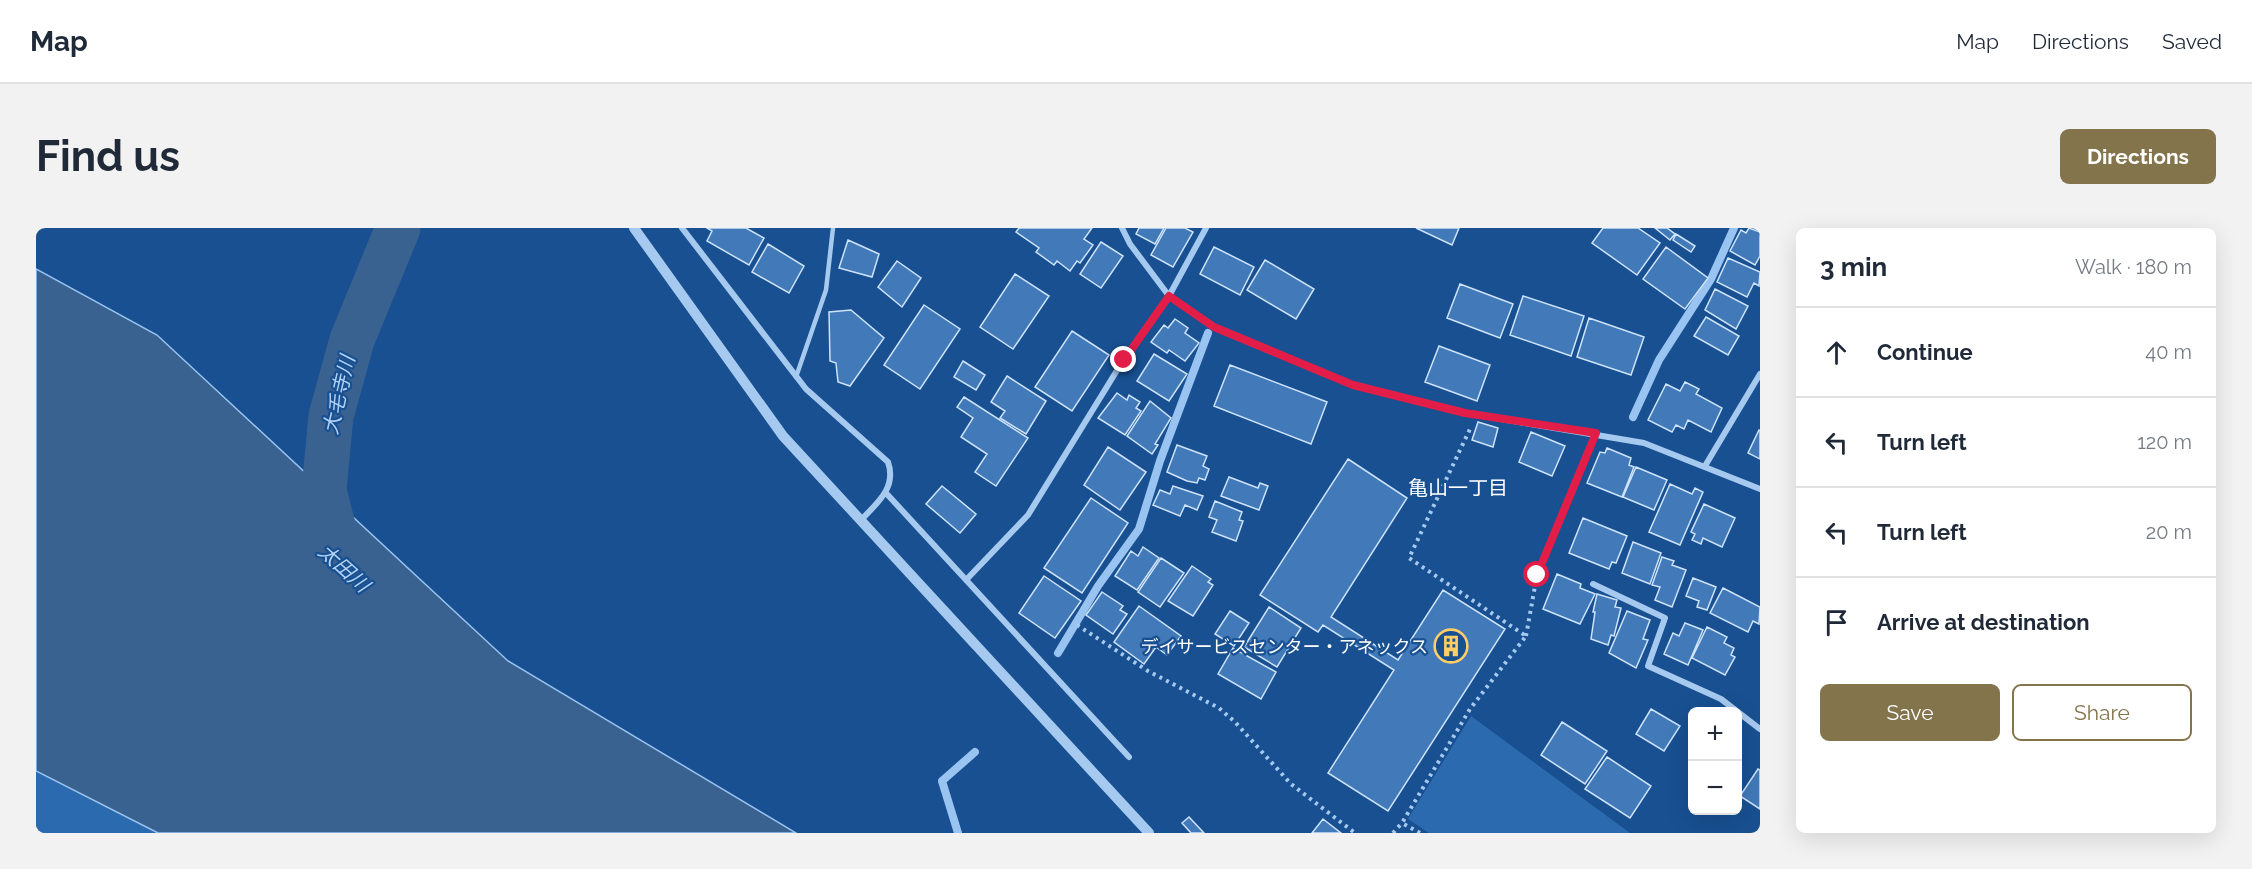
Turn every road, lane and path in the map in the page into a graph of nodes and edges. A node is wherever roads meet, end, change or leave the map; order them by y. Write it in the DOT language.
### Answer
graph roads {
  1 [pos="633,228"];
  2 [pos="682,228"];
  3 [pos="833,228"];
  4 [pos="1122,228"];
  5 [pos="1206,228"];
  6 [pos="1169,296"];
  7 [pos="1760,374"];
  8 [pos="796,377"];
  9 [pos="1476,414"];
  10 [pos="1596,433"];
  11 [pos="1705,466"];
  12 [pos="1760,489"];
  13 [pos="886,493"];
  14 [pos="859,521"];
  15 [pos="966,580"];
  16 [pos="1593,584"];
  17 [pos="1077,625"];
  18 [pos="1526,636"];
  19 [pos="1760,729"];
  20 [pos="1128,757"];
  21 [pos="1402,823"];
  22 [pos="1149,833"];
  23 [pos="1355,833"];
  24 [pos="1393,833"];
  25 [pos="1420,833"];
  1 -- 14 [label="street"];
  2 -- 8 [label="street"];
  3 -- 8 [label="lane"];
  4 -- 6 [label="street"];
  5 -- 6 [label="street"];
  6 -- 9 [label="street"];
  6 -- 15 [label="street"];
  7 -- 11 [label="street"];
  8 -- 13 [label="street"];
  9 -- 10 [label="street"];
  9 -- 18 [label="path"];
  10 -- 11 [label="street"];
  10 -- 18 [label="path"];
  11 -- 12 [label="street"];
  13 -- 14 [label="street"];
  13 -- 15 [label="street"];
  14 -- 22 [label="street"];
  15 -- 20 [label="street"];
  16 -- 19 [label="street"];
  17 -- 23 [label="path"];
  18 -- 21 [label="path"];
  21 -- 24 [label="path"];
  21 -- 25 [label="path"];
}
